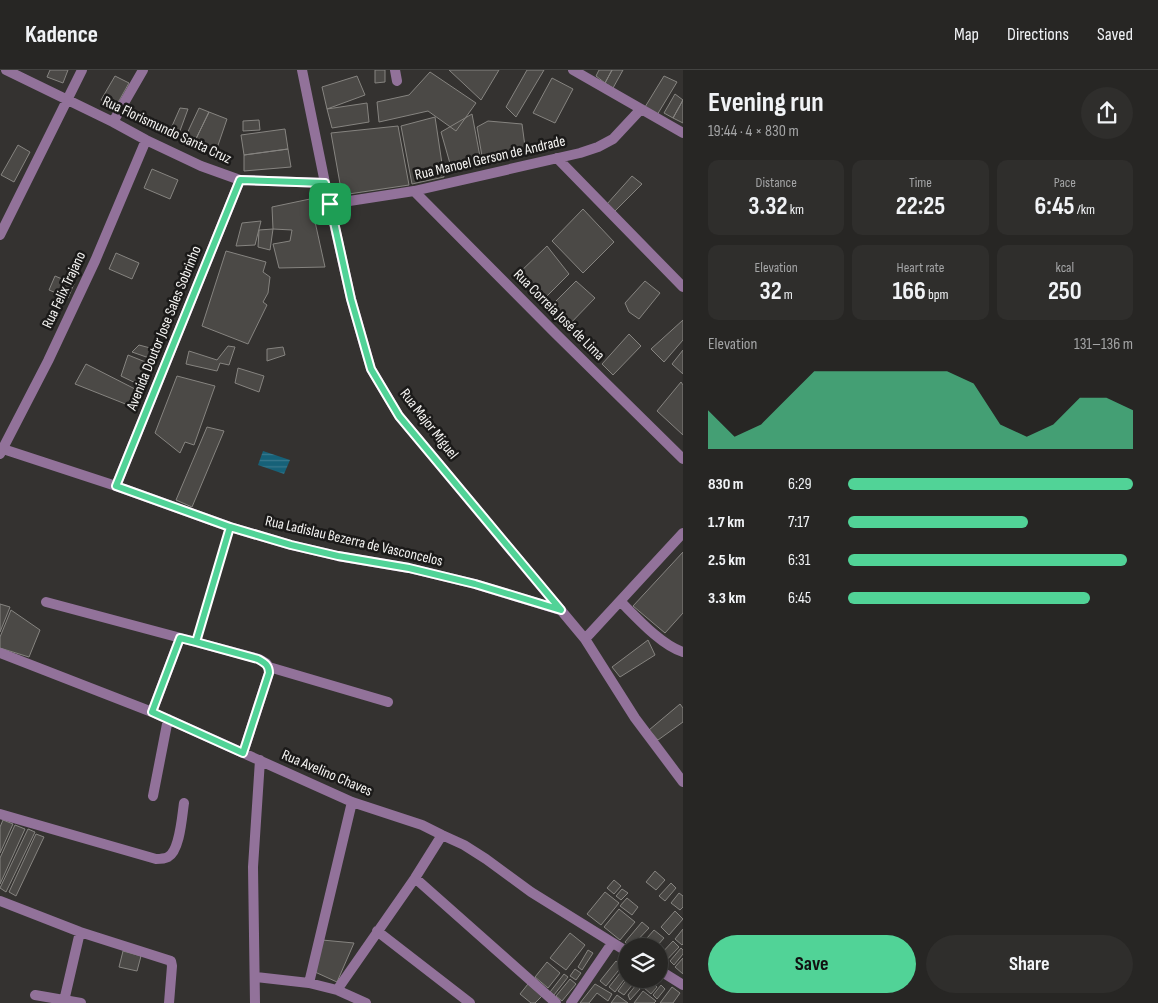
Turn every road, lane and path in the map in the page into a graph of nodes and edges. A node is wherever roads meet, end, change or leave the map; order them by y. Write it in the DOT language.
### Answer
graph roads {
  1 [pos="6,70"];
  2 [pos="82,70"];
  3 [pos="143,70"];
  4 [pos="302,70"];
  5 [pos="573,70"];
  6 [pos="68,100"];
  7 [pos="641,109"];
  8 [pos="113,122"];
  9 [pos="683,133"];
  10 [pos="146,140"];
  11 [pos="557,158"];
  12 [pos="240,180"];
  13 [pos="325,183"];
  14 [pos="414,191"];
  15 [pos="330,204"];
  16 [pos="0,235"];
  17 [pos="683,287"];
  18 [pos="1,451"];
  19 [pos="683,459"];
  20 [pos="116,486"];
  21 [pos="230,527"];
  22 [pos="683,533"];
  23 [pos="620,601"];
  24 [pos="46,602"];
  25 [pos="561,610"];
  26 [pos="180,638"];
  27 [pos="586,639"];
  28 [pos="196,642"];
  29 [pos="679,651"];
  30 [pos="0,653"];
  31 [pos="269,668"];
  32 [pos="388,702"];
  33 [pos="152,712"];
  34 [pos="168,720"];
  35 [pos="243,753"];
  36 [pos="260,760"];
  37 [pos="683,782"];
  38 [pos="153,796"];
  39 [pos="352,802"];
  40 [pos="184,804"];
  41 [pos="0,814"];
  42 [pos="442,835"];
  43 [pos="415,878"];
  44 [pos="0,902"];
  45 [pos="377,931"];
  46 [pos="80,932"];
  47 [pos="612,943"];
  48 [pos="618,946"];
  49 [pos="668,976"];
  50 [pos="256,977"];
  51 [pos="309,983"];
  52 [pos="683,985"];
  53 [pos="337,990"];
  54 [pos="35,995"];
  55 [pos="64,1001"];
  56 [pos="169,1002"];
  57 [pos="80,1003"];
  58 [pos="255,1003"];
  59 [pos="366,1003"];
  60 [pos="470,1003"];
  61 [pos="556,1003"];
  62 [pos="571,1003"];
  1 -- 6 [label="street, Rua Florismundo Santa Cruz"];
  2 -- 6 [label="street"];
  3 -- 8 [label="street"];
  4 -- 13 [label="street, Rua Major Miguel"];
  5 -- 7 [label="street"];
  6 -- 8 [label="street, Rua Florismundo Santa Cruz"];
  6 -- 16 [label="street"];
  7 -- 9 [label="street"];
  7 -- 11 [label="street, Rua Manoel Gerson de Andrade"];
  8 -- 10 [label="street, Rua Florismundo Santa Cruz"];
  10 -- 12 [label="street, Rua Florismundo Santa Cruz"];
  10 -- 18 [label="street, Rua Felix Trajano"];
  11 -- 14 [label="street, Rua Manoel Gerson de Andrade"];
  11 -- 17 [label="street"];
  12 -- 13 [label="street, Rua Florismundo Santa Cruz"];
  12 -- 20 [label="street, Avenida Doutor Jose Sales Sobrinho"];
  13 -- 15 [label="street, Rua Major Miguel"];
  14 -- 15 [label="street, Rua Manoel Gerson de Andrade"];
  14 -- 19 [label="street, Rua Correia José de Lima"];
  15 -- 25 [label="street, Rua Major Miguel"];
  18 -- 20 [label="street, Rua Ladislau Bezerra de Vasconcelos"];
  20 -- 21 [label="street, Rua Ladislau Bezerra de Vasconcelos"];
  21 -- 25 [label="street, Rua Ladislau Bezerra de Vasconcelos"];
  21 -- 28 [label="lane"];
  22 -- 23 [label="street"];
  23 -- 27 [label="street"];
  23 -- 29 [label="street"];
  24 -- 26 [label="street"];
  25 -- 27 [label="street, Rua Major Miguel"];
  26 -- 28 [label="street"];
  26 -- 33 [label="street"];
  27 -- 37 [label="street, Rua Major Miguel"];
  28 -- 31 [label="street"];
  30 -- 33 [label="street, Rua Avelino Chaves"];
  31 -- 32 [label="street"];
  31 -- 35 [label="street"];
  33 -- 34 [label="street, Rua Avelino Chaves"];
  34 -- 35 [label="street, Rua Avelino Chaves"];
  34 -- 38 [label="street"];
  35 -- 36 [label="street, Rua Avelino Chaves"];
  36 -- 39 [label="street, Rua Avelino Chaves"];
  36 -- 50 [label="street"];
  39 -- 42 [label="street, Rua Avelino Chaves"];
  39 -- 51 [label="street"];
  40 -- 41 [label="street"];
  42 -- 43 [label="street"];
  42 -- 47 [label="street, Rua Avelino Chaves"];
  43 -- 45 [label="street"];
  43 -- 61 [label="street"];
  44 -- 46 [label="street"];
  45 -- 53 [label="street"];
  45 -- 60 [label="street"];
  46 -- 55 [label="street"];
  46 -- 56 [label="street"];
  47 -- 48 [label="street, Rua Avelino Chaves"];
  47 -- 62 [label="street"];
  49 -- 52 [label="street"];
  50 -- 51 [label="street"];
  50 -- 58 [label="street"];
  51 -- 53 [label="street"];
  53 -- 59 [label="street"];
  54 -- 55 [label="street"];
  55 -- 57 [label="street"];
}
